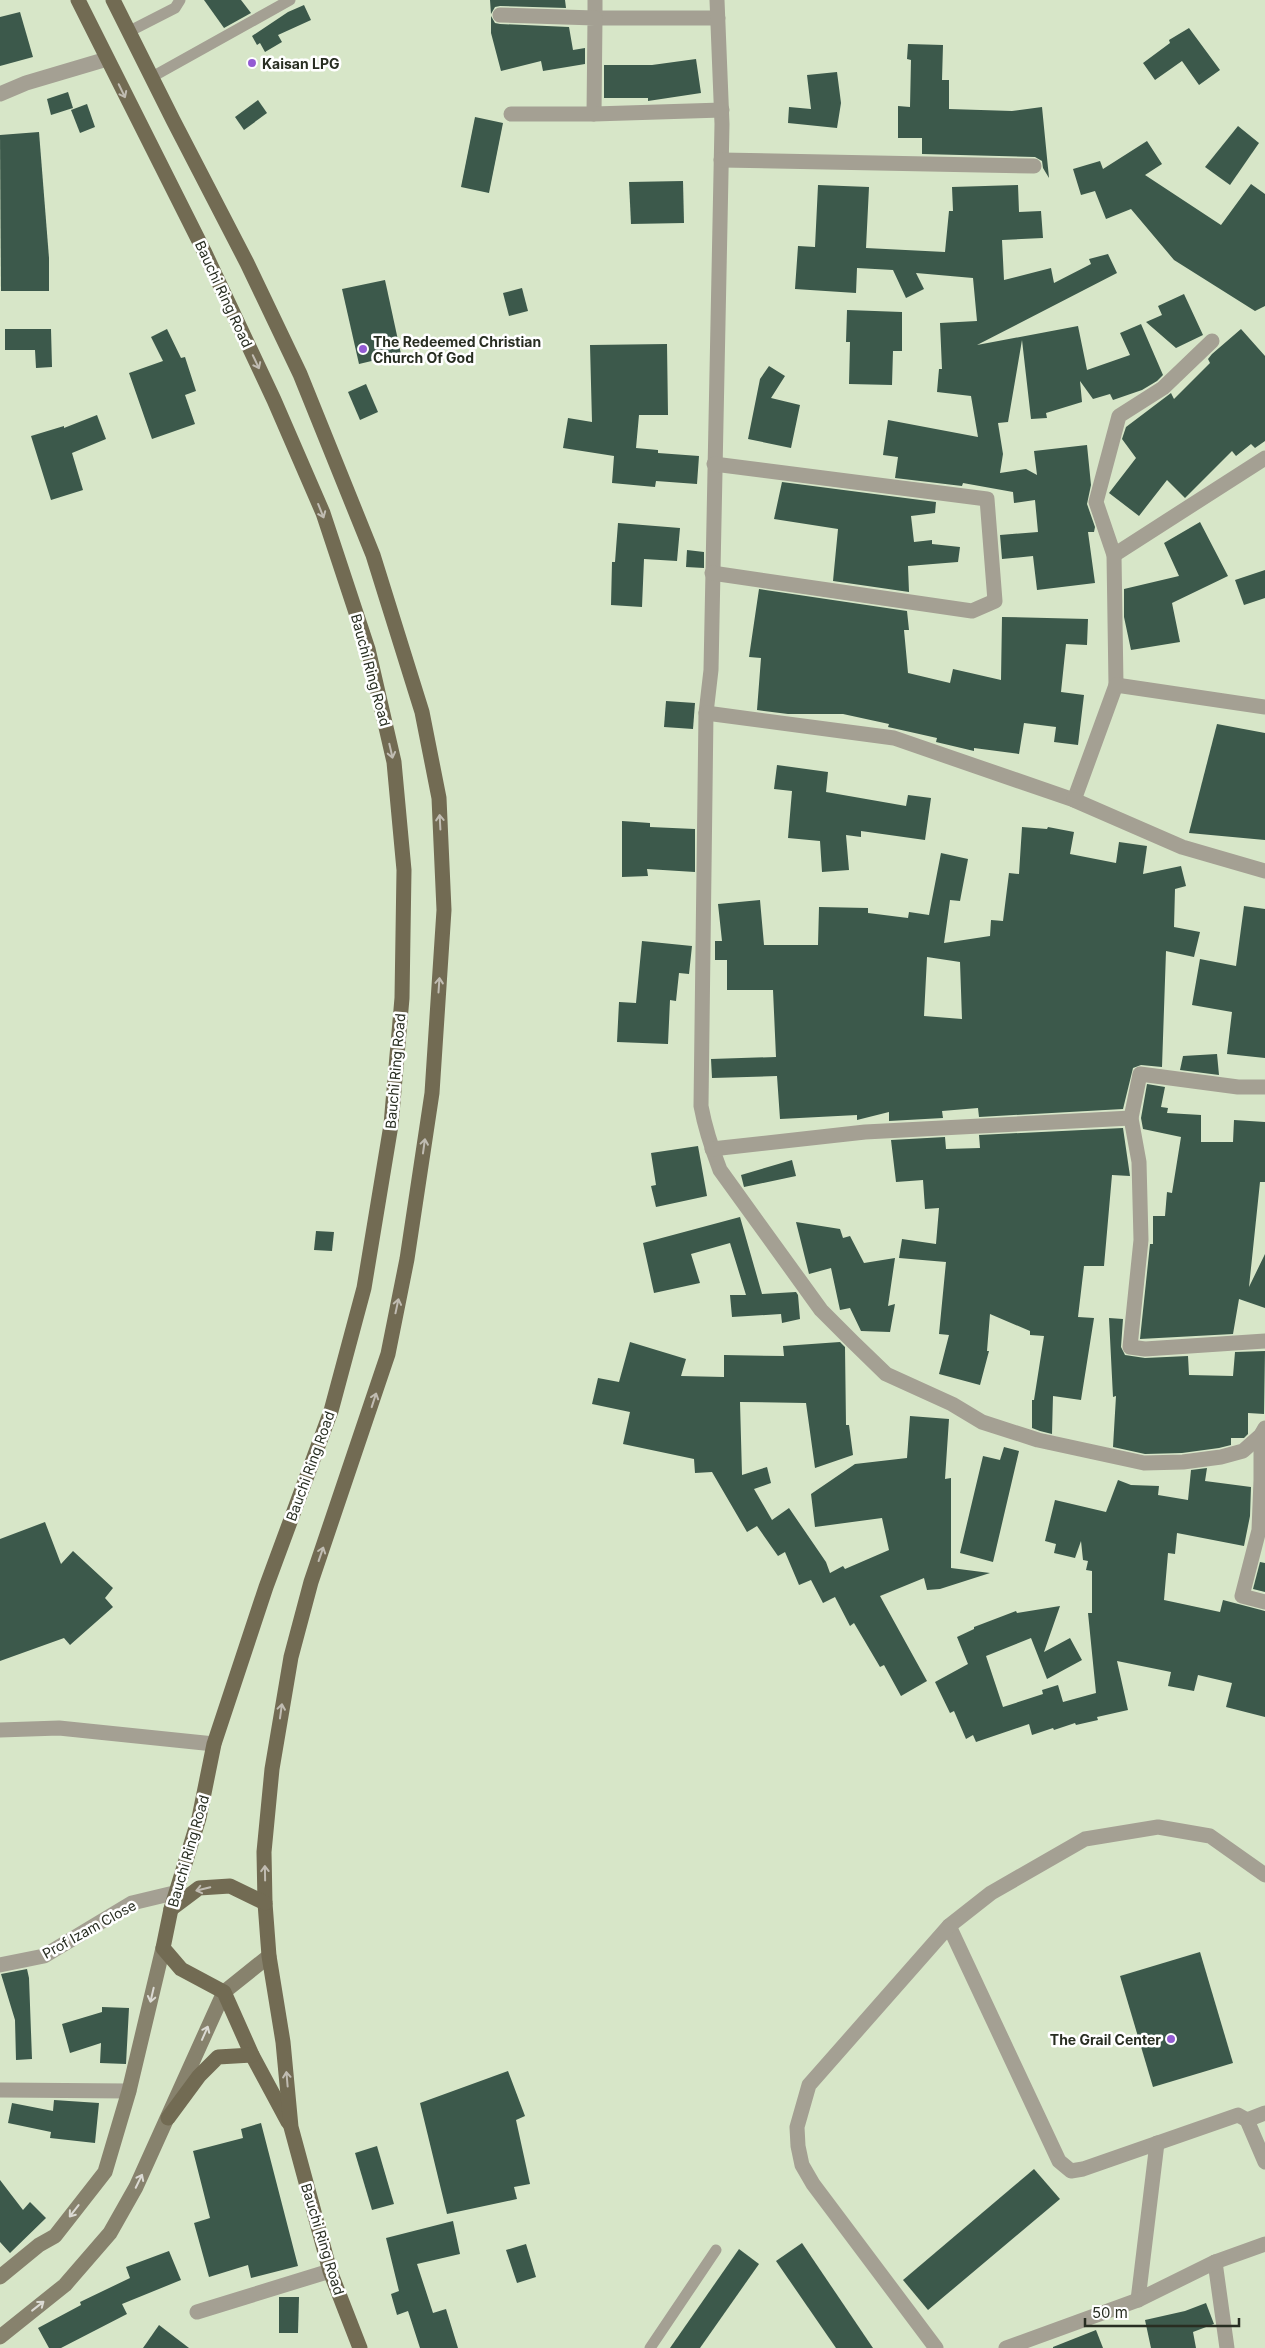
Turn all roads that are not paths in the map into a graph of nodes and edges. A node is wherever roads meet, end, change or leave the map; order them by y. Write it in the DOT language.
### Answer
graph roads {
  1 [pos="78,0"];
  2 [pos="113,0"];
  3 [pos="180,0"];
  4 [pos="290,0"];
  5 [pos="595,0"];
  6 [pos="717,0"];
  7 [pos="500,15"];
  8 [pos="595,18"];
  9 [pos="718,18"];
  10 [pos="128,32"];
  11 [pos="107,60"];
  12 [pos="152,78"];
  13 [pos="0,94"];
  14 [pos="722,110"];
  15 [pos="511,114"];
  16 [pos="594,114"];
  17 [pos="721,160"];
  18 [pos="1034,166"];
  19 [pos="1212,341"];
  20 [pos="1265,458"];
  21 [pos="714,464"];
  22 [pos="1114,555"];
  23 [pos="712,573"];
  24 [pos="1116,685"];
  25 [pos="1265,707"];
  26 [pos="706,713"];
  27 [pos="1074,800"];
  28 [pos="1265,871"];
  29 [pos="1265,1087"];
  30 [pos="1131,1118"];
  31 [pos="712,1149"];
  32 [pos="1265,1341"];
  33 [pos="1263,1431"];
  34 [pos="1265,1602"];
  35 [pos="0,1730"];
  36 [pos="214,1744"];
  37 [pos="1265,1875"];
  38 [pos="178,1892"];
  39 [pos="265,1903"];
  40 [pos="171,1909"];
  41 [pos="949,1926"];
  42 [pos="163,1948"];
  43 [pos="269,1956"];
  44 [pos="0,1965"];
  45 [pos="224,1992"];
  46 [pos="252,2055"];
  47 [pos="0,2090"];
  48 [pos="129,2091"];
  49 [pos="1265,2113"];
  50 [pos="168,2118"];
  51 [pos="1247,2120"];
  52 [pos="291,2127"];
  53 [pos="1156,2143"];
  54 [pos="1265,2162"];
  55 [pos="1265,2244"];
  56 [pos="716,2250"];
  57 [pos="1215,2262"];
  58 [pos="330,2271"];
  59 [pos="0,2278"];
  60 [pos="1138,2300"];
  61 [pos="197,2312"];
  62 [pos="0,2337"];
  63 [pos="360,2348"];
  64 [pos="650,2348"];
  65 [pos="936,2348"];
  66 [pos="1006,2348"];
  67 [pos="1227,2348"];
  1 -- 11 [label="main road, Bauchi Ring Road"];
  2 -- 10 [label="main road, Bauchi Ring Road"];
  3 -- 10 [label="lane"];
  4 -- 12 [label="lane"];
  5 -- 8 [label="street"];
  6 -- 9 [label="street"];
  7 -- 8 [label="street"];
  8 -- 9 [label="street"];
  8 -- 16 [label="street"];
  9 -- 14 [label="street"];
  10 -- 12 [label="main road, Bauchi Ring Road"];
  11 -- 13 [label="street"];
  11 -- 36 [label="main road, Bauchi Ring Road, one-way"];
  39 -- 12 [label="main road, Bauchi Ring Road, one-way"];
  14 -- 16 [label="street"];
  14 -- 17 [label="street"];
  15 -- 16 [label="street"];
  17 -- 18 [label="street"];
  17 -- 21 [label="street"];
  19 -- 22 [label="street"];
  20 -- 22 [label="street"];
  21 -- 23 [label="street"];
  21 -- 23 [label="street"];
  22 -- 24 [label="street"];
  23 -- 26 [label="street"];
  24 -- 25 [label="street"];
  24 -- 27 [label="street"];
  26 -- 27 [label="street"];
  26 -- 31 [label="street"];
  27 -- 28 [label="street"];
  29 -- 30 [label="street"];
  30 -- 31 [label="street"];
  30 -- 32 [label="street"];
  31 -- 33 [label="street"];
  33 -- 34 [label="street"];
  35 -- 36 [label="street"];
  36 -- 38 [label="main road, Bauchi Ring Road"];
  37 -- 41 [label="street"];
  38 -- 40 [label="main road, Bauchi Ring Road"];
  38 -- 44 [label="street, Prof Izam Close"];
  39 -- 40 [label="main road, one-way"];
  39 -- 43 [label="main road, Bauchi Ring Road"];
  40 -- 42 [label="main road, Bauchi Ring Road"];
  41 -- 53 [label="street"];
  41 -- 65 [label="street"];
  42 -- 45 [label="main road"];
  42 -- 48 [label="main road, one-way"];
  43 -- 45 [label="main road"];
  52 -- 43 [label="main road, Bauchi Ring Road, one-way"];
  45 -- 46 [label="main road, Bauchi Ring Road"];
  50 -- 45 [label="main road, one-way"];
  46 -- 50 [label="main road"];
  46 -- 52 [label="main road, Bauchi Ring Road"];
  47 -- 48 [label="street"];
  48 -- 59 [label="main road, one-way"];
  49 -- 51 [label="street"];
  62 -- 50 [label="main road, one-way"];
  51 -- 53 [label="street"];
  51 -- 54 [label="street"];
  52 -- 58 [label="main road, Bauchi Ring Road"];
  53 -- 60 [label="street"];
  55 -- 57 [label="street"];
  56 -- 64 [label="lane"];
  57 -- 60 [label="street"];
  57 -- 67 [label="street"];
  58 -- 61 [label="street"];
  58 -- 63 [label="main road, Bauchi Ring Road"];
  60 -- 66 [label="street"];
}
